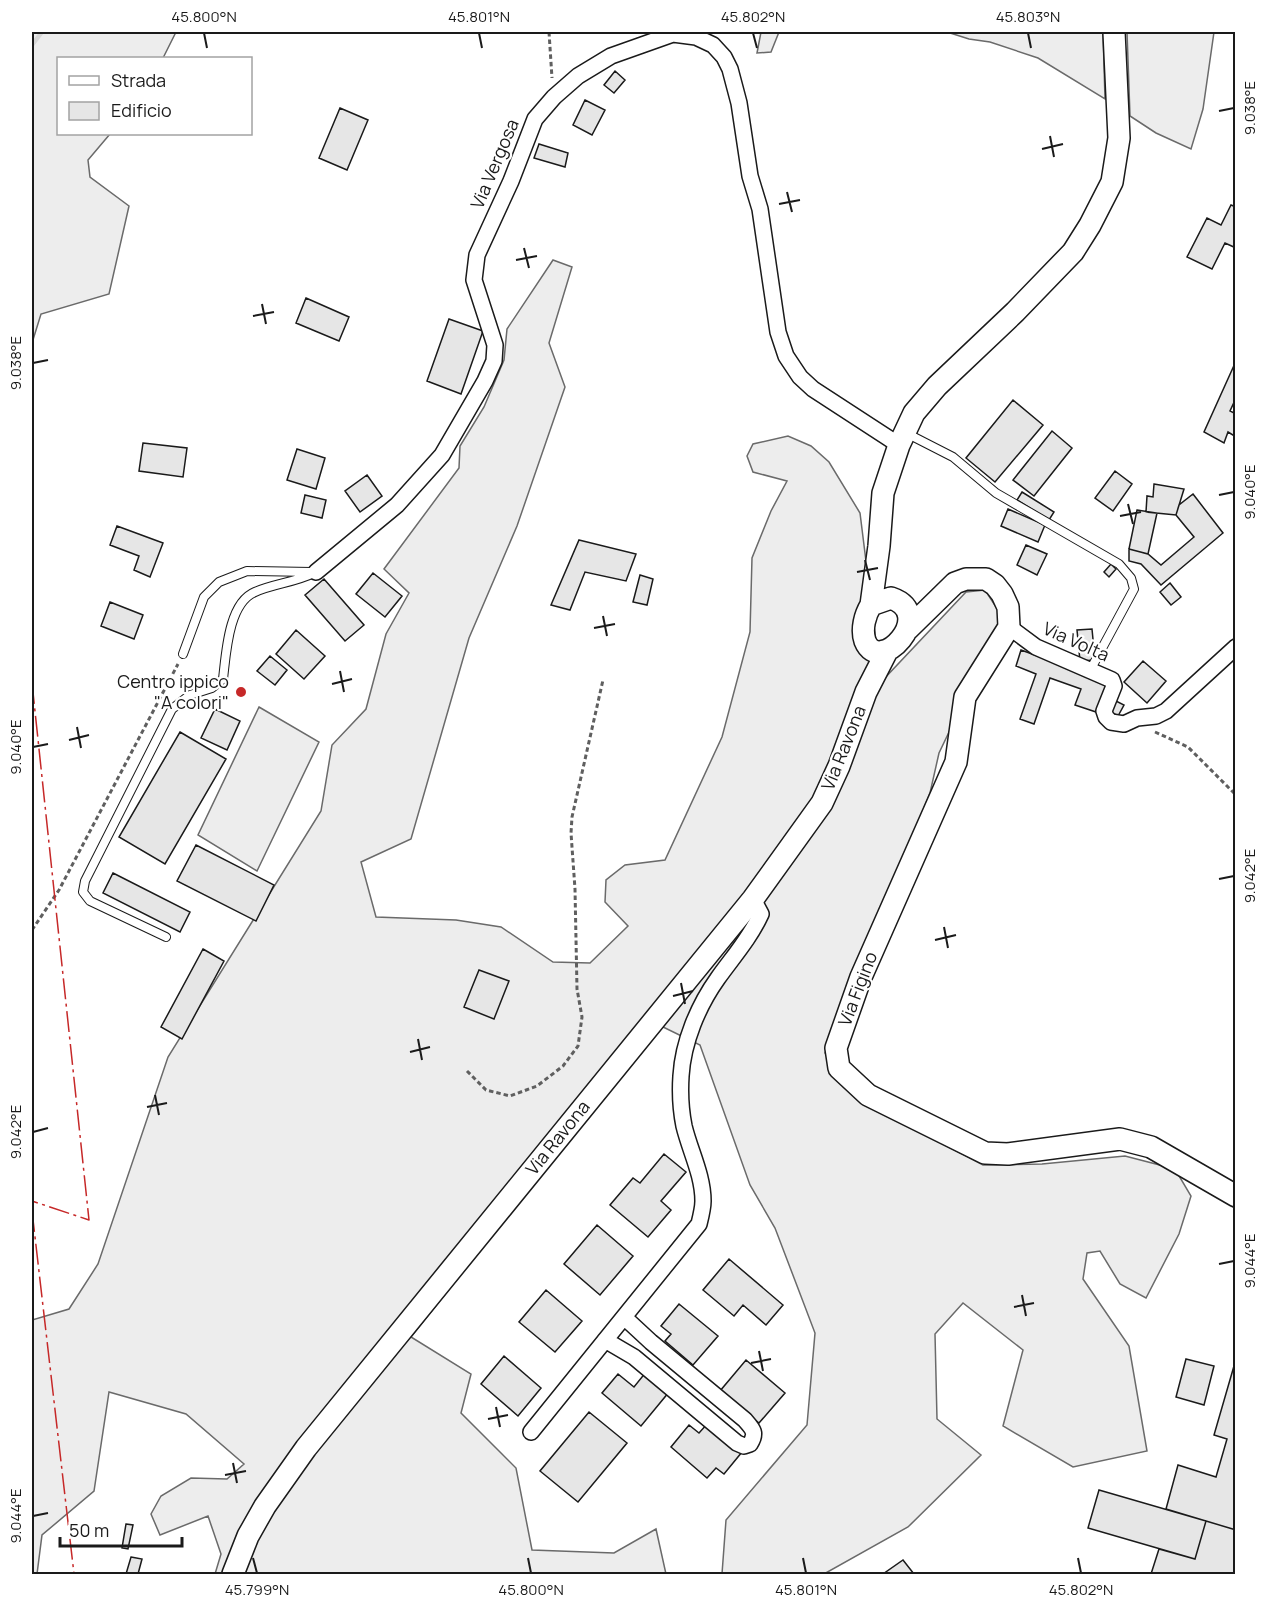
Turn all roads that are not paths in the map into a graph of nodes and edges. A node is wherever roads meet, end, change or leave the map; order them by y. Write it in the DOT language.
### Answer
graph roads {
  1 [pos="1114,32"];
  2 [pos="902,439"];
  3 [pos="879,546"];
  4 [pos="316,572"];
  5 [pos="900,602"];
  6 [pos="871,605"];
  7 [pos="929,607"];
  8 [pos="1009,627"];
  9 [pos="908,629"];
  10 [pos="1236,647"];
  11 [pos="878,649"];
  12 [pos="183,654"];
  13 [pos="1079,667"];
  14 [pos="753,899"];
  15 [pos="166,937"];
  16 [pos="1236,1196"];
  17 [pos="624,1317"];
  18 [pos="605,1340"];
  19 [pos="708,1389"];
  20 [pos="693,1407"];
  21 [pos="531,1432"];
  22 [pos="233,1575"];
  1 -- 2 [label="street"];
  2 -- 3 [label="street"];
  2 -- 4 [label="street, Via Vergosa"];
  2 -- 13 [label="lane"];
  3 -- 5 [label="street"];
  3 -- 6 [label="street"];
  4 -- 12 [label="lane"];
  4 -- 15 [label="lane"];
  5 -- 6 [label="street"];
  5 -- 7 [label="street"];
  5 -- 9 [label="street"];
  6 -- 11 [label="street"];
  7 -- 8 [label="street"];
  7 -- 9 [label="street"];
  8 -- 13 [label="street, Via Volta"];
  8 -- 16 [label="street, Via Figino"];
  9 -- 11 [label="street"];
  10 -- 13 [label="street, Via Volta"];
  11 -- 14 [label="street, Via Ravona"];
  14 -- 17 [label="street"];
  14 -- 22 [label="street, Via Ravona"];
  17 -- 18 [label="street"];
  17 -- 19 [label="street"];
  18 -- 20 [label="street"];
  18 -- 21 [label="street"];
  19 -- 20 [label="street"];
  19 -- 20 [label="street"];
}
